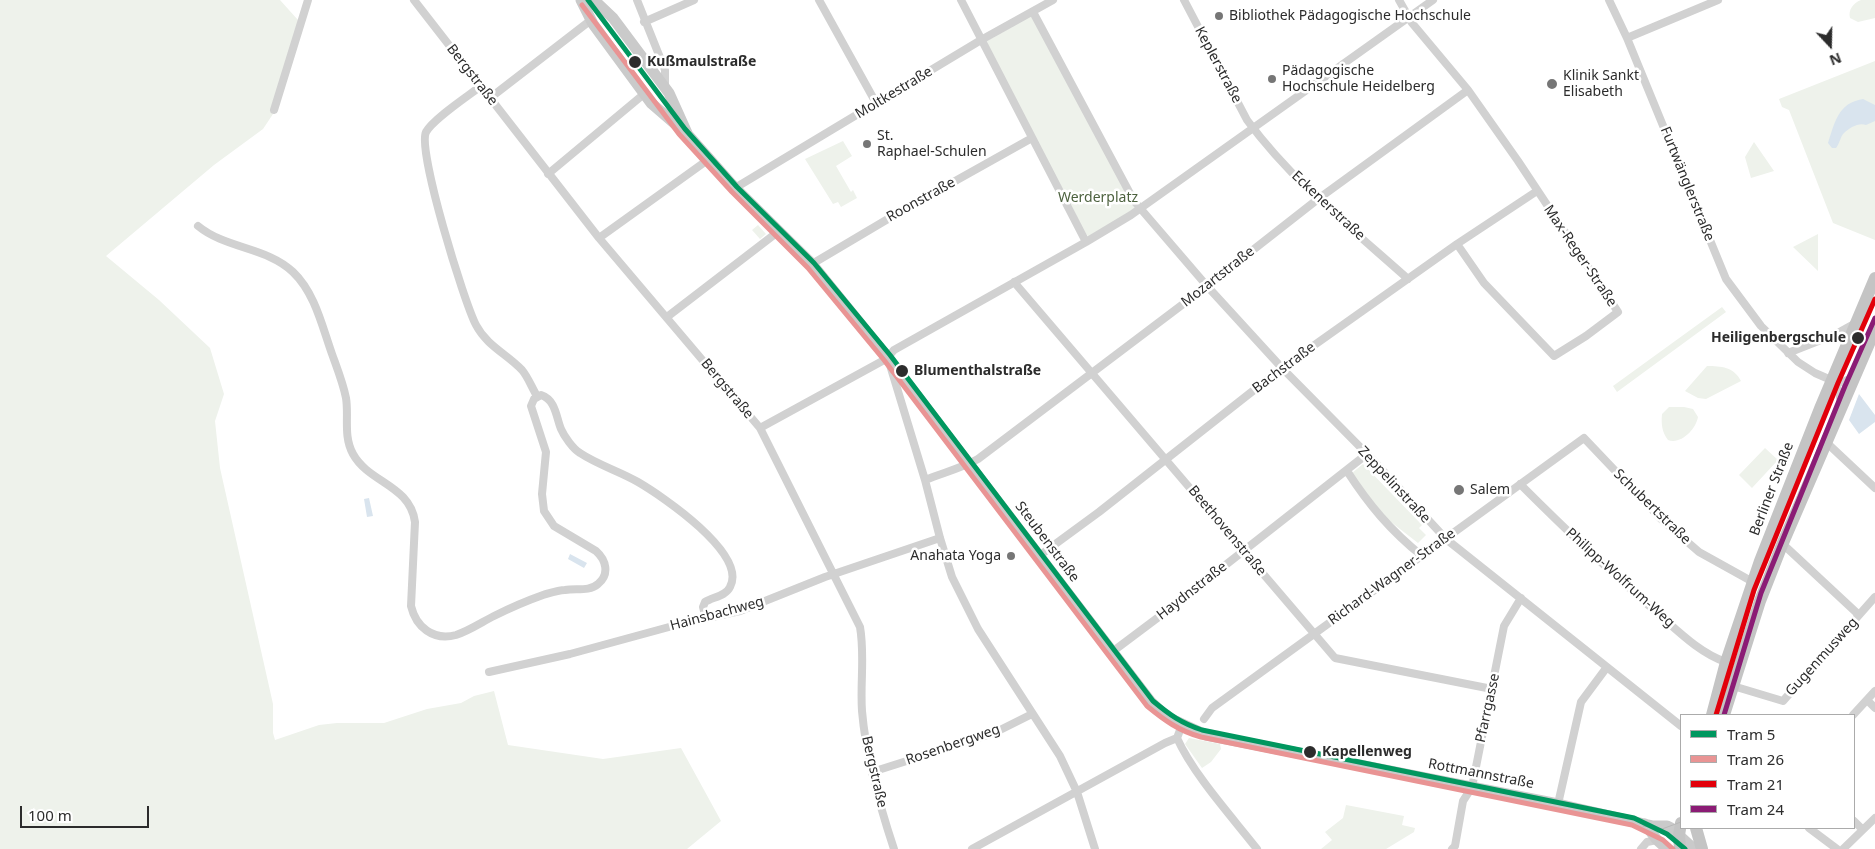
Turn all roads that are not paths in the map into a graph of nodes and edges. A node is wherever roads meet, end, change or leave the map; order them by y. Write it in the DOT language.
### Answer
graph roads {
  1 [pos="308,0"];
  2 [pos="414,0"];
  3 [pos="581,0"];
  4 [pos="594,0"];
  5 [pos="637,0"];
  6 [pos="694,0"];
  7 [pos="819,0"];
  8 [pos="961,0"];
  9 [pos="1053,0"];
  10 [pos="1184,0"];
  11 [pos="1399,0"];
  12 [pos="1433,0"];
  13 [pos="1609,0"];
  14 [pos="1718,0"];
  15 [pos="1033,12"];
  16 [pos="1409,17"];
  17 [pos="591,20"];
  18 [pos="644,22"];
  19 [pos="1627,38"];
  20 [pos="982,40"];
  21 [pos="481,86"];
  22 [pos="665,88"];
  23 [pos="1468,90"];
  24 [pos="644,94"];
  25 [pos="490,98"];
  26 [pos="876,103"];
  27 [pos="274,110"];
  28 [pos="1253,128"];
  29 [pos="688,135"];
  30 [pos="1032,138"];
  31 [pos="709,159"];
  32 [pos="548,174"];
  33 [pos="736,188"];
  34 [pos="1537,191"];
  35 [pos="1318,199"];
  36 [pos="1139,209"];
  37 [pos="198,226"];
  38 [pos="779,231"];
  39 [pos="600,238"];
  40 [pos="1086,242"];
  41 [pos="1457,244"];
  42 [pos="812,264"];
  43 [pos="1875,278"];
  44 [pos="1408,279"];
  45 [pos="1014,282"];
  46 [pos="1206,286"];
  47 [pos="667,317"];
  48 [pos="1854,324"];
  49 [pos="1875,330"];
  50 [pos="1788,353"];
  51 [pos="888,358"];
  52 [pos="1282,368"];
  53 [pos="1092,373"];
  54 [pos="1856,376"];
  55 [pos="1831,380"];
  56 [pos="537,396"];
  57 [pos="1841,411"];
  58 [pos="760,428"];
  59 [pos="1584,438"];
  60 [pos="1827,443"];
  61 [pos="1367,454"];
  62 [pos="1166,459"];
  63 [pos="969,464"];
  64 [pos="1347,471"];
  65 [pos="925,480"];
  66 [pos="1520,484"];
  67 [pos="1875,488"];
  68 [pos="940,538"];
  69 [pos="1446,538"];
  70 [pos="1782,545"];
  71 [pos="1244,551"];
  72 [pos="1039,556"];
  73 [pos="1422,556"];
  74 [pos="833,574"];
  75 [pos="1752,582"];
  76 [pos="1875,596"];
  77 [pos="1521,598"];
  78 [pos="1859,615"];
  79 [pos="706,619"];
  80 [pos="1314,634"];
  81 [pos="1112,652"];
  82 [pos="1726,662"];
  83 [pos="1607,667"];
  84 [pos="489,672"];
  85 [pos="1733,686"];
  86 [pos="1492,689"];
  87 [pos="1875,691"];
  88 [pos="1867,700"];
  89 [pos="1875,708"];
  90 [pos="1032,714"];
  91 [pos="1712,714"];
  92 [pos="1724,714"];
  93 [pos="1854,714"];
  94 [pos="1167,717"];
  95 [pos="1204,719"];
  96 [pos="1182,725"];
  97 [pos="1680,725"];
  98 [pos="1177,738"];
  99 [pos="872,772"];
  100 [pos="1472,787"];
  101 [pos="1077,792"];
  102 [pos="1558,804"];
  103 [pos="1875,818"];
  104 [pos="1680,819"];
  105 [pos="1855,822"];
  106 [pos="1645,824"];
  107 [pos="1667,826"];
  108 [pos="1680,829"];
  109 [pos="1696,829"];
  110 [pos="1811,829"];
  111 [pos="1862,829"];
  112 [pos="1657,840"];
  113 [pos="1455,848"];
  114 [pos="894,849"];
  115 [pos="972,849"];
  116 [pos="1095,849"];
  117 [pos="1257,849"];
  118 [pos="1642,849"];
  119 [pos="1667,849"];
  120 [pos="1680,849"];
  121 [pos="1694,849"];
  122 [pos="1702,849"];
  123 [pos="1837,849"];
  124 [pos="1843,849"];
  1 -- 27 [label="street"];
  2 -- 21 [label="street, Bergstraße"];
  3 -- 17 [label="main road"];
  4 -- 22 [label="main road"];
  5 -- 18 [label="street"];
  6 -- 18 [label="street"];
  7 -- 26 [label="street"];
  8 -- 20 [label="street"];
  9 -- 15 [label="street, Moltkestraße"];
  10 -- 28 [label="street, Keplerstraße"];
  11 -- 16 [label="street, Max-Reger-Straße"];
  12 -- 16 [label="street"];
  13 -- 19 [label="street, Furtwänglerstraße"];
  14 -- 19 [label="street"];
  15 -- 20 [label="street, Moltkestraße"];
  15 -- 36 [label="street"];
  16 -- 23 [label="street, Max-Reger-Straße"];
  16 -- 28 [label="street"];
  17 -- 24 [label="main road"];
  17 -- 25 [label="street"];
  18 -- 22 [label="street"];
  19 -- 50 [label="street, Furtwänglerstraße"];
  20 -- 26 [label="street, Moltkestraße"];
  20 -- 30 [label="street"];
  21 -- 25 [label="street, Bergstraße"];
  21 -- 56 [label="street"];
  22 -- 29 [label="main road"];
  23 -- 34 [label="street, Max-Reger-Straße"];
  23 -- 35 [label="street, Mozartstraße"];
  24 -- 29 [label="main road"];
  24 -- 32 [label="street"];
  25 -- 32 [label="street, Bergstraße"];
  26 -- 33 [label="street, Moltkestraße"];
  28 -- 35 [label="street, Eckenerstraße"];
  28 -- 36 [label="street"];
  29 -- 31 [label="main road, Steubenstraße"];
  30 -- 40 [label="street"];
  30 -- 42 [label="street, Roonstraße"];
  31 -- 33 [label="main road, Steubenstraße"];
  31 -- 39 [label="street"];
  32 -- 39 [label="street, Bergstraße"];
  33 -- 38 [label="main road, Steubenstraße"];
  34 -- 41 [label="street, Bachstraße"];
  34 -- 41 [label="street, Max-Reger-Straße"];
  35 -- 44 [label="street, Eckenerstraße"];
  35 -- 46 [label="street, Mozartstraße"];
  36 -- 40 [label="street"];
  36 -- 46 [label="street, Zeppelinstraße"];
  37 -- 56 [label="street"];
  38 -- 42 [label="main road, Steubenstraße"];
  38 -- 47 [label="street"];
  39 -- 47 [label="street, Bergstraße"];
  40 -- 45 [label="street"];
  41 -- 44 [label="street, Bachstraße"];
  42 -- 51 [label="main road, Steubenstraße"];
  43 -- 48 [label="main road, Berliner Straße"];
  44 -- 52 [label="street, Bachstraße"];
  45 -- 51 [label="street"];
  45 -- 53 [label="street, Beethovenstraße"];
  46 -- 52 [label="street, Zeppelinstraße"];
  46 -- 53 [label="street, Mozartstraße"];
  47 -- 58 [label="street, Bergstraße"];
  48 -- 50 [label="street"];
  48 -- 55 [label="main road, Berliner Straße"];
  49 -- 54 [label="main road"];
  50 -- 55 [label="street, Furtwänglerstraße"];
  51 -- 58 [label="street"];
  51 -- 63 [label="main road, Steubenstraße"];
  51 -- 65 [label="street"];
  52 -- 61 [label="street, Zeppelinstraße"];
  52 -- 62 [label="street, Bachstraße"];
  53 -- 62 [label="street, Beethovenstraße"];
  53 -- 63 [label="street, Mozartstraße"];
  54 -- 55 [label="street"];
  54 -- 57 [label="main road"];
  55 -- 57 [label="street"];
  55 -- 75 [label="main road, Berliner Straße"];
  56 -- 79 [label="street"];
  57 -- 60 [label="main road"];
  58 -- 74 [label="street, Bergstraße"];
  59 -- 66 [label="street, Richard-Wagner-Straße"];
  59 -- 75 [label="street, Schubertstraße"];
  60 -- 67 [label="street"];
  60 -- 70 [label="main road"];
  61 -- 64 [label="street, Haydnstraße"];
  61 -- 69 [label="street, Zeppelinstraße"];
  62 -- 71 [label="street, Beethovenstraße"];
  62 -- 72 [label="street, Bachstraße"];
  63 -- 65 [label="street, Mozartstraße"];
  63 -- 72 [label="main road, Steubenstraße"];
  64 -- 71 [label="street, Haydnstraße"];
  64 -- 73 [label="street, Zeppelinstraße"];
  65 -- 68 [label="street"];
  66 -- 69 [label="street, Richard-Wagner-Straße"];
  66 -- 82 [label="street, Philipp-Wolfrum-Weg"];
  68 -- 74 [label="street, Hainsbachweg"];
  68 -- 90 [label="street"];
  69 -- 73 [label="street, Richard-Wagner-Straße"];
  69 -- 77 [label="street, Zeppelinstraße"];
  70 -- 78 [label="street"];
  70 -- 85 [label="main road"];
  71 -- 80 [label="street, Beethovenstraße"];
  71 -- 81 [label="street, Haydnstraße"];
  72 -- 81 [label="main road, Steubenstraße"];
  73 -- 80 [label="street, Richard-Wagner-Straße"];
  74 -- 79 [label="street, Hainsbachweg"];
  74 -- 99 [label="street, Bergstraße"];
  75 -- 82 [label="main road, Berliner Straße"];
  76 -- 78 [label="street, Gugenmusweg"];
  77 -- 83 [label="street, Zeppelinstraße"];
  77 -- 86 [label="street, Pfarrgasse"];
  78 -- 85 [label="street, Gugenmusweg"];
  79 -- 84 [label="street, Hainsbachweg"];
  80 -- 86 [label="street, Beethovenstraße"];
  80 -- 95 [label="street, Richard-Wagner-Straße"];
  81 -- 94 [label="main road, Steubenstraße"];
  82 -- 91 [label="main road, Berliner Straße"];
  83 -- 97 [label="street, Zeppelinstraße"];
  83 -- 102 [label="street"];
  85 -- 92 [label="main road"];
  86 -- 100 [label="street, Pfarrgasse"];
  87 -- 88 [label="street"];
  88 -- 89 [label="street"];
  88 -- 93 [label="street"];
  90 -- 99 [label="street, Rosenbergweg"];
  90 -- 101 [label="street"];
  94 -- 96 [label="main road, Rottmannstraße"];
  96 -- 98 [label="street"];
  96 -- 100 [label="main road, Rottmannstraße"];
  98 -- 101 [label="street"];
  98 -- 117 [label="street"];
  99 -- 114 [label="street, Bergstraße"];
  100 -- 102 [label="main road, Rottmannstraße"];
  100 -- 113 [label="street, Pfarrgasse"];
  101 -- 115 [label="street"];
  101 -- 116 [label="street"];
  102 -- 106 [label="main road, Rottmannstraße"];
  103 -- 111 [label="street"];
  104 -- 107 [label="main road"];
  105 -- 111 [label="street"];
  106 -- 107 [label="main road, Rottmannstraße"];
  106 -- 112 [label="main road"];
  107 -- 108 [label="main road"];
  108 -- 120 [label="main road"];
  108 -- 121 [label="main road"];
  109 -- 122 [label="main road"];
  110 -- 123 [label="street"];
  111 -- 124 [label="street"];
  112 -- 118 [label="street"];
  112 -- 119 [label="main road"];
}
